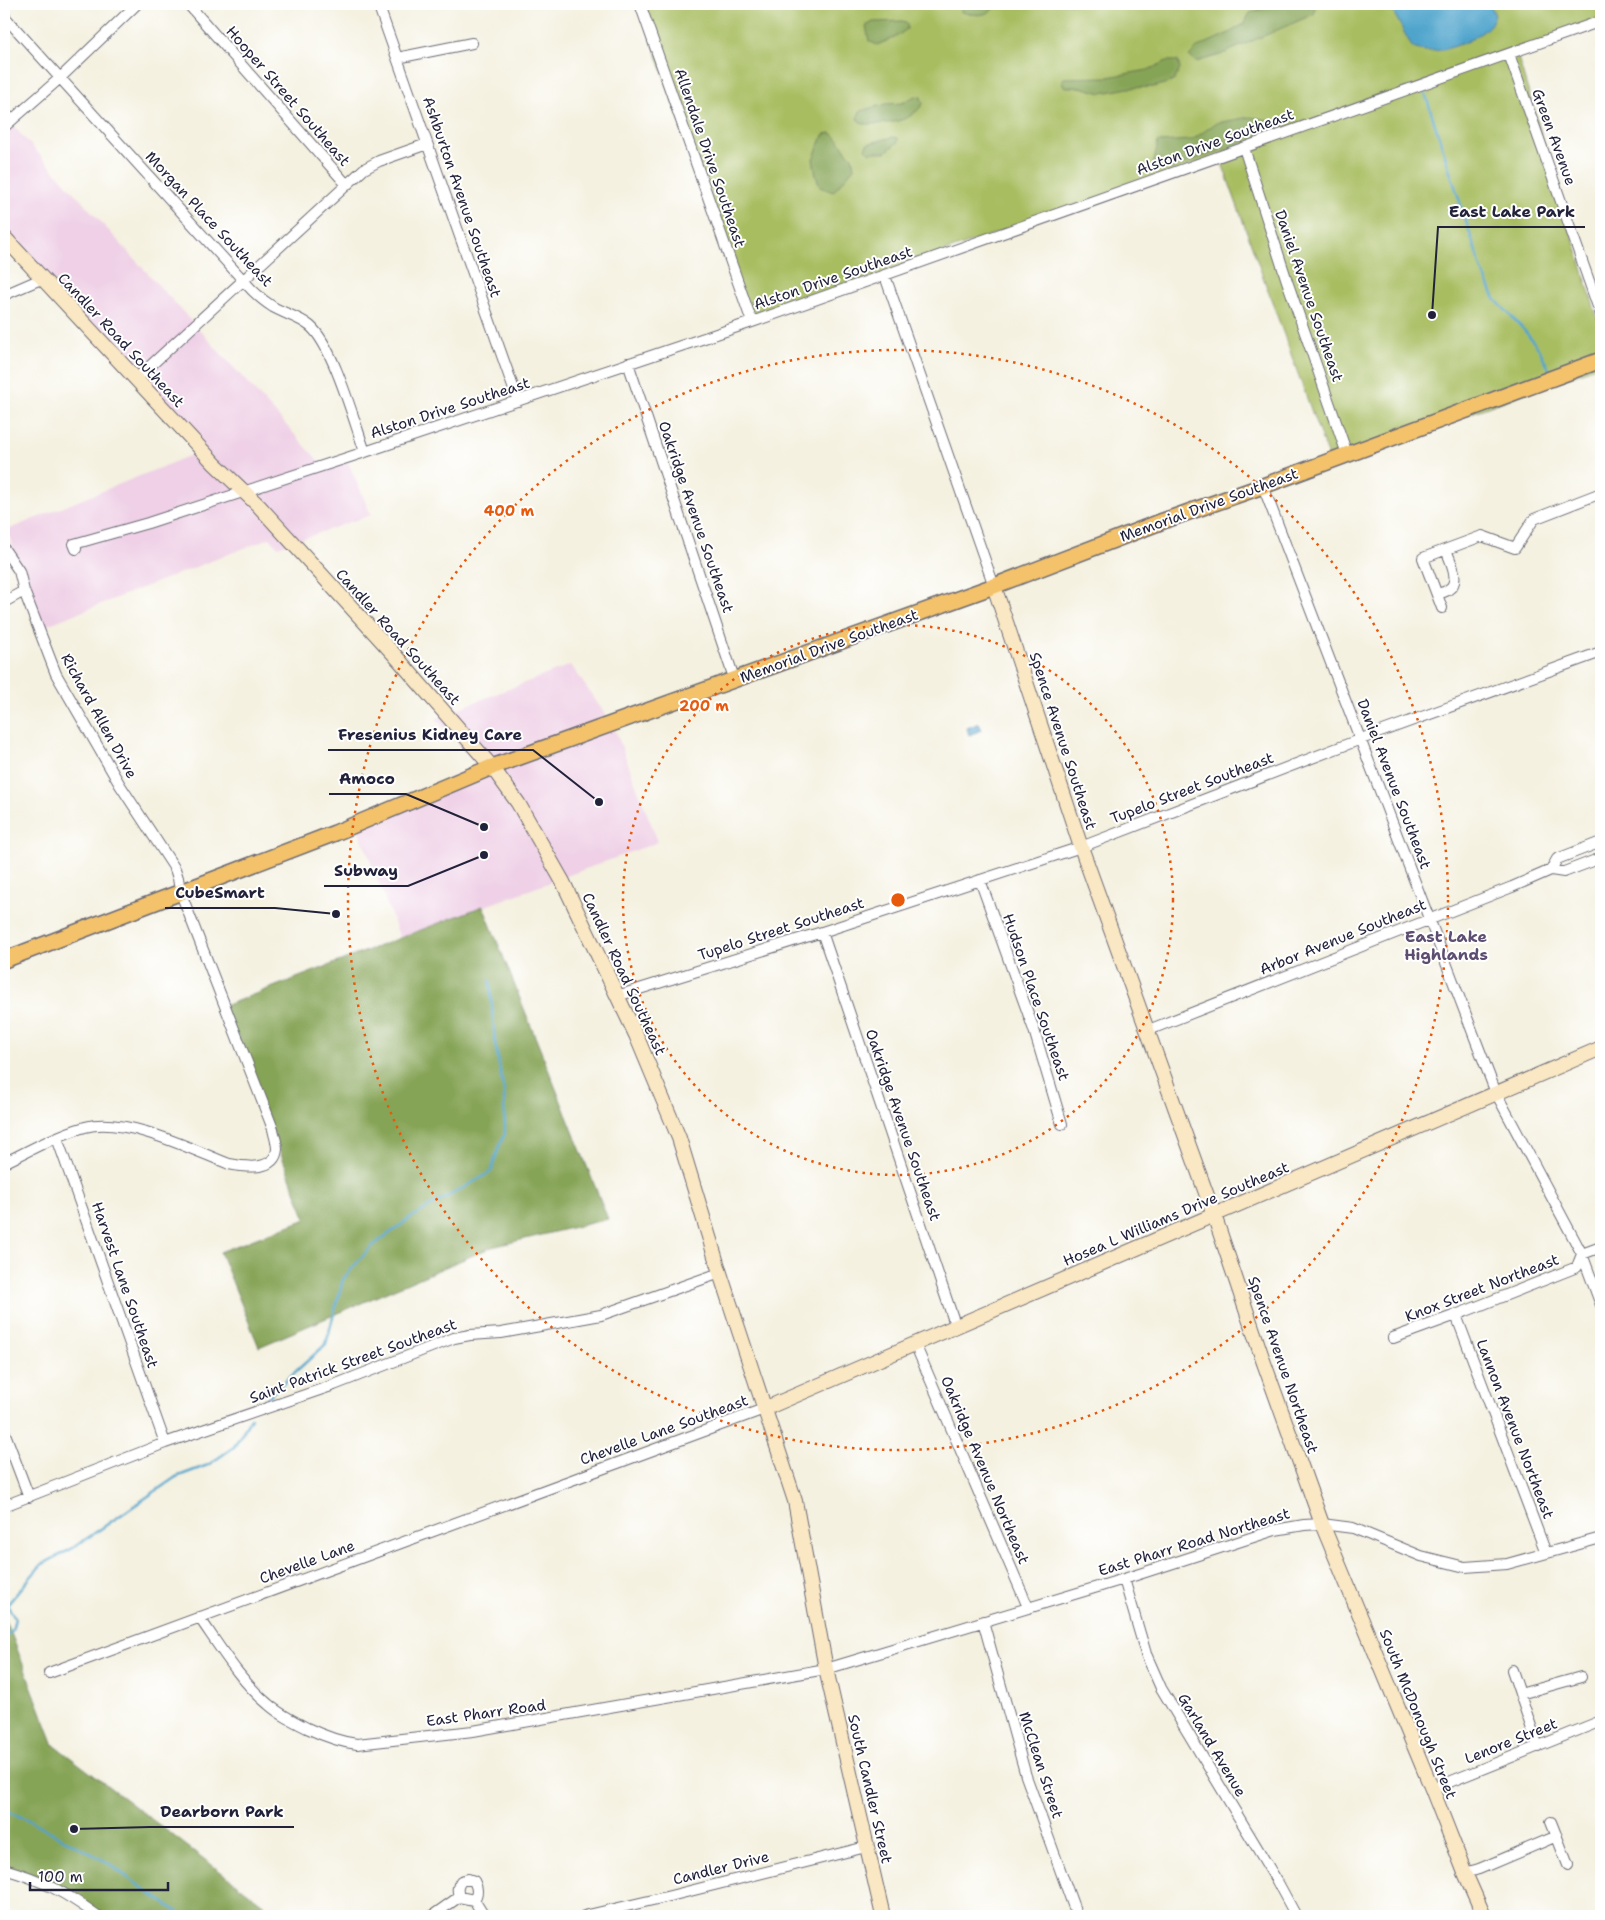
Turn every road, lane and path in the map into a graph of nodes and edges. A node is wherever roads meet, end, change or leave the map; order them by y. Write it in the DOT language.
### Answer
graph roads {
  1 [pos="137,4"];
  2 [pos="188,4"];
  3 [pos="378,4"];
  4 [pos="640,4"];
  5 [pos="4,16"];
  6 [pos="1601,21"];
  7 [pos="472,43"];
  8 [pos="1509,54"];
  9 [pos="397,58"];
  10 [pos="59,78"];
  11 [pos="4,127"];
  12 [pos="427,144"];
  13 [pos="1244,148"];
  14 [pos="347,185"];
  15 [pos="4,237"];
  16 [pos="885,276"];
  17 [pos="41,279"];
  18 [pos="244,280"];
  19 [pos="4,295"];
  20 [pos="1601,315"];
  21 [pos="752,322"];
  22 [pos="1601,360"];
  23 [pos="628,363"];
  24 [pos="136,379"];
  25 [pos="518,401"];
  26 [pos="365,452"];
  27 [pos="1347,454"];
  28 [pos="1262,486"];
  29 [pos="244,490"];
  30 [pos="1601,493"];
  31 [pos="4,549"];
  32 [pos="76,549"];
  33 [pos="1446,550"];
  34 [pos="994,586"];
  35 [pos="24,591"];
  36 [pos="1437,594"];
  37 [pos="4,602"];
  38 [pos="1442,608"];
  39 [pos="1601,652"];
  40 [pos="735,680"];
  41 [pos="1361,739"];
  42 [pos="492,767"];
  43 [pos="1601,842"];
  44 [pos="1081,847"];
  45 [pos="1601,858"];
  46 [pos="1551,870"];
  47 [pos="980,880"];
  48 [pos="180,891"];
  49 [pos="1430,918"];
  50 [pos="822,932"];
  51 [pos="4,960"];
  52 [pos="617,996"];
  53 [pos="1146,1031"];
  54 [pos="1601,1048"];
  55 [pos="1496,1093"];
  56 [pos="1062,1124"];
  57 [pos="57,1138"];
  58 [pos="4,1163"];
  59 [pos="1214,1215"];
  60 [pos="1601,1247"];
  61 [pos="1582,1254"];
  62 [pos="720,1274"];
  63 [pos="1601,1305"];
  64 [pos="1456,1315"];
  65 [pos="956,1327"];
  66 [pos="1393,1338"];
  67 [pos="915,1344"];
  68 [pos="764,1409"];
  69 [pos="4,1431"];
  70 [pos="165,1443"];
  71 [pos="574,1479"];
  72 [pos="29,1497"];
  73 [pos="4,1506"];
  74 [pos="1322,1524"];
  75 [pos="1601,1538"];
  76 [pos="1546,1553"];
  77 [pos="1124,1579"];
  78 [pos="1028,1607"];
  79 [pos="199,1617"];
  80 [pos="983,1621"];
  81 [pos="826,1669"];
  82 [pos="1512,1670"];
  83 [pos="49,1673"];
  84 [pos="1581,1676"];
  85 [pos="1520,1694"];
  86 [pos="1601,1721"];
  87 [pos="1538,1747"];
  88 [pos="1432,1789"];
  89 [pos="1551,1822"];
  90 [pos="1557,1836"];
  91 [pos="866,1846"];
  92 [pos="1568,1865"];
  93 [pos="4,1869"];
  94 [pos="1465,1873"];
  95 [pos="459,1897"];
  96 [pos="474,1900"];
  97 [pos="98,1916"];
  98 [pos="432,1916"];
  99 [pos="484,1916"];
  100 [pos="584,1916"];
  101 [pos="883,1916"];
  102 [pos="1077,1916"];
  103 [pos="1296,1916"];
  104 [pos="1484,1916"];
  1 -- 10 [label="street"];
  2 -- 14 [label="street, Hooper Street Southeast"];
  3 -- 9 [label="street, Ashburton Avenue Southeast"];
  4 -- 21 [label="street, Allendale Drive Southeast"];
  5 -- 10 [label="street, Morgan Place Southeast"];
  6 -- 8 [label="street, Alston Drive Southeast"];
  7 -- 9 [label="street"];
  8 -- 13 [label="street, Alston Drive Southeast"];
  8 -- 20 [label="street, Green Avenue"];
  9 -- 12 [label="street, Ashburton Avenue Southeast"];
  10 -- 11 [label="street"];
  10 -- 18 [label="street, Morgan Place Southeast"];
  12 -- 14 [label="street"];
  12 -- 25 [label="street, Ashburton Avenue Southeast"];
  13 -- 16 [label="street, Alston Drive Southeast"];
  13 -- 27 [label="street, Daniel Avenue Southeast"];
  14 -- 18 [label="street"];
  15 -- 17 [label="street, Candler Road Southeast"];
  16 -- 21 [label="street, Alston Drive Southeast"];
  16 -- 34 [label="street, Spence Avenue Southeast"];
  17 -- 19 [label="street"];
  17 -- 24 [label="street, Candler Road Southeast"];
  18 -- 24 [label="street"];
  18 -- 26 [label="street, Morgan Place Southeast"];
  21 -- 23 [label="street, Alston Drive Southeast"];
  22 -- 27 [label="main road, Memorial Drive Southeast"];
  23 -- 25 [label="street, Alston Drive Southeast"];
  23 -- 40 [label="street, Oakridge Avenue Southeast"];
  24 -- 29 [label="street, Candler Road Southeast"];
  25 -- 26 [label="street, Alston Drive Southeast"];
  26 -- 29 [label="street, Alston Drive Southeast"];
  27 -- 28 [label="main road, Memorial Drive Southeast"];
  28 -- 34 [label="main road, Memorial Drive Southeast"];
  28 -- 41 [label="street, Daniel Avenue Southeast"];
  29 -- 32 [label="street, Alston Drive Southeast"];
  29 -- 42 [label="street, Candler Road Southeast"];
  30 -- 33 [label="street"];
  31 -- 35 [label="street, Richard Allen Drive"];
  33 -- 36 [label="street"];
  33 -- 36 [label="street"];
  34 -- 40 [label="main road, Memorial Drive Southeast"];
  34 -- 44 [label="street, Spence Avenue Southeast"];
  35 -- 37 [label="street"];
  35 -- 48 [label="street, Richard Allen Drive"];
  36 -- 38 [label="street"];
  39 -- 41 [label="street, Tupelo Street Southeast"];
  40 -- 42 [label="main road, Memorial Drive Southeast"];
  41 -- 44 [label="street, Tupelo Street Southeast"];
  41 -- 49 [label="street, Daniel Avenue Southeast"];
  42 -- 48 [label="main road, Memorial Drive Southeast"];
  42 -- 52 [label="street, Candler Road Southeast"];
  43 -- 46 [label="street, Arbor Avenue Southeast"];
  44 -- 47 [label="street, Tupelo Street Southeast"];
  44 -- 53 [label="street, Spence Avenue Southeast"];
  45 -- 46 [label="street, Arbor Avenue Southeast"];
  46 -- 49 [label="street, Arbor Avenue Southeast"];
  47 -- 50 [label="street, Tupelo Street Southeast"];
  47 -- 56 [label="street, Hudson Place Southeast"];
  48 -- 51 [label="main road, Memorial Drive Southeast"];
  48 -- 57 [label="street, Richard Allen Drive"];
  49 -- 53 [label="street, Arbor Avenue Southeast"];
  49 -- 55 [label="street, Daniel Avenue Southeast"];
  50 -- 52 [label="street, Tupelo Street Southeast"];
  50 -- 65 [label="street, Oakridge Avenue Southeast"];
  52 -- 62 [label="street, Candler Road Southeast"];
  53 -- 59 [label="street, Spence Avenue Southeast"];
  54 -- 55 [label="street, Hosea L Williams Drive Southeast"];
  55 -- 59 [label="street, Hosea L Williams Drive Southeast"];
  55 -- 61 [label="street, Daniel Avenue Southeast"];
  57 -- 58 [label="street"];
  57 -- 70 [label="street, Harvest Lane Southeast"];
  59 -- 65 [label="street, Hosea L Williams Drive Southeast"];
  59 -- 74 [label="street, Spence Avenue Northeast"];
  60 -- 61 [label="street, Knox Street Northeast"];
  61 -- 63 [label="street, Daniel Avenue Southeast"];
  61 -- 64 [label="street, Knox Street Northeast"];
  62 -- 68 [label="street, Candler Road Southeast"];
  62 -- 70 [label="street, Saint Patrick Street Southeast"];
  64 -- 66 [label="street, Knox Street Northeast"];
  64 -- 76 [label="street, Lannon Avenue Northeast"];
  65 -- 67 [label="street, Hosea L Williams Drive Southeast"];
  67 -- 68 [label="street, Hosea L Williams Drive Southeast"];
  67 -- 78 [label="street, Oakridge Avenue Northeast"];
  68 -- 71 [label="street, Chevelle Lane Southeast"];
  68 -- 81 [label="street, South Candler Street"];
  69 -- 72 [label="street"];
  70 -- 72 [label="street, Saint Patrick Street Southeast"];
  71 -- 79 [label="street, Chevelle Lane"];
  72 -- 73 [label="street, Saint Patrick Street Southeast"];
  74 -- 76 [label="street, East Pharr Road Northeast"];
  74 -- 77 [label="street, East Pharr Road Northeast"];
  74 -- 88 [label="street, South McDonough Street"];
  75 -- 76 [label="street, East Pharr Road Northeast"];
  77 -- 78 [label="street, East Pharr Road Northeast"];
  77 -- 103 [label="street, Garland Avenue"];
  78 -- 80 [label="street, East Pharr Road Northeast"];
  79 -- 81 [label="street, East Pharr Road"];
  79 -- 83 [label="street, Chevelle Lane"];
  80 -- 81 [label="street, East Pharr Road Northeast"];
  80 -- 102 [label="street, McClean Street"];
  81 -- 91 [label="street, South Candler Street"];
  82 -- 85 [label="street"];
  84 -- 85 [label="street"];
  85 -- 87 [label="street"];
  86 -- 87 [label="street, Lenore Street"];
  87 -- 88 [label="street, Lenore Street"];
  88 -- 94 [label="street, South McDonough Street"];
  89 -- 90 [label="street"];
  90 -- 92 [label="street"];
  90 -- 94 [label="street"];
  91 -- 100 [label="street, Candler Drive"];
  91 -- 101 [label="street, South Candler Street"];
  93 -- 97 [label="street"];
  94 -- 104 [label="street, South McDonough Street"];
  95 -- 96 [label="street"];
  95 -- 96 [label="street"];
  95 -- 98 [label="street"];
  96 -- 99 [label="street"];
}
